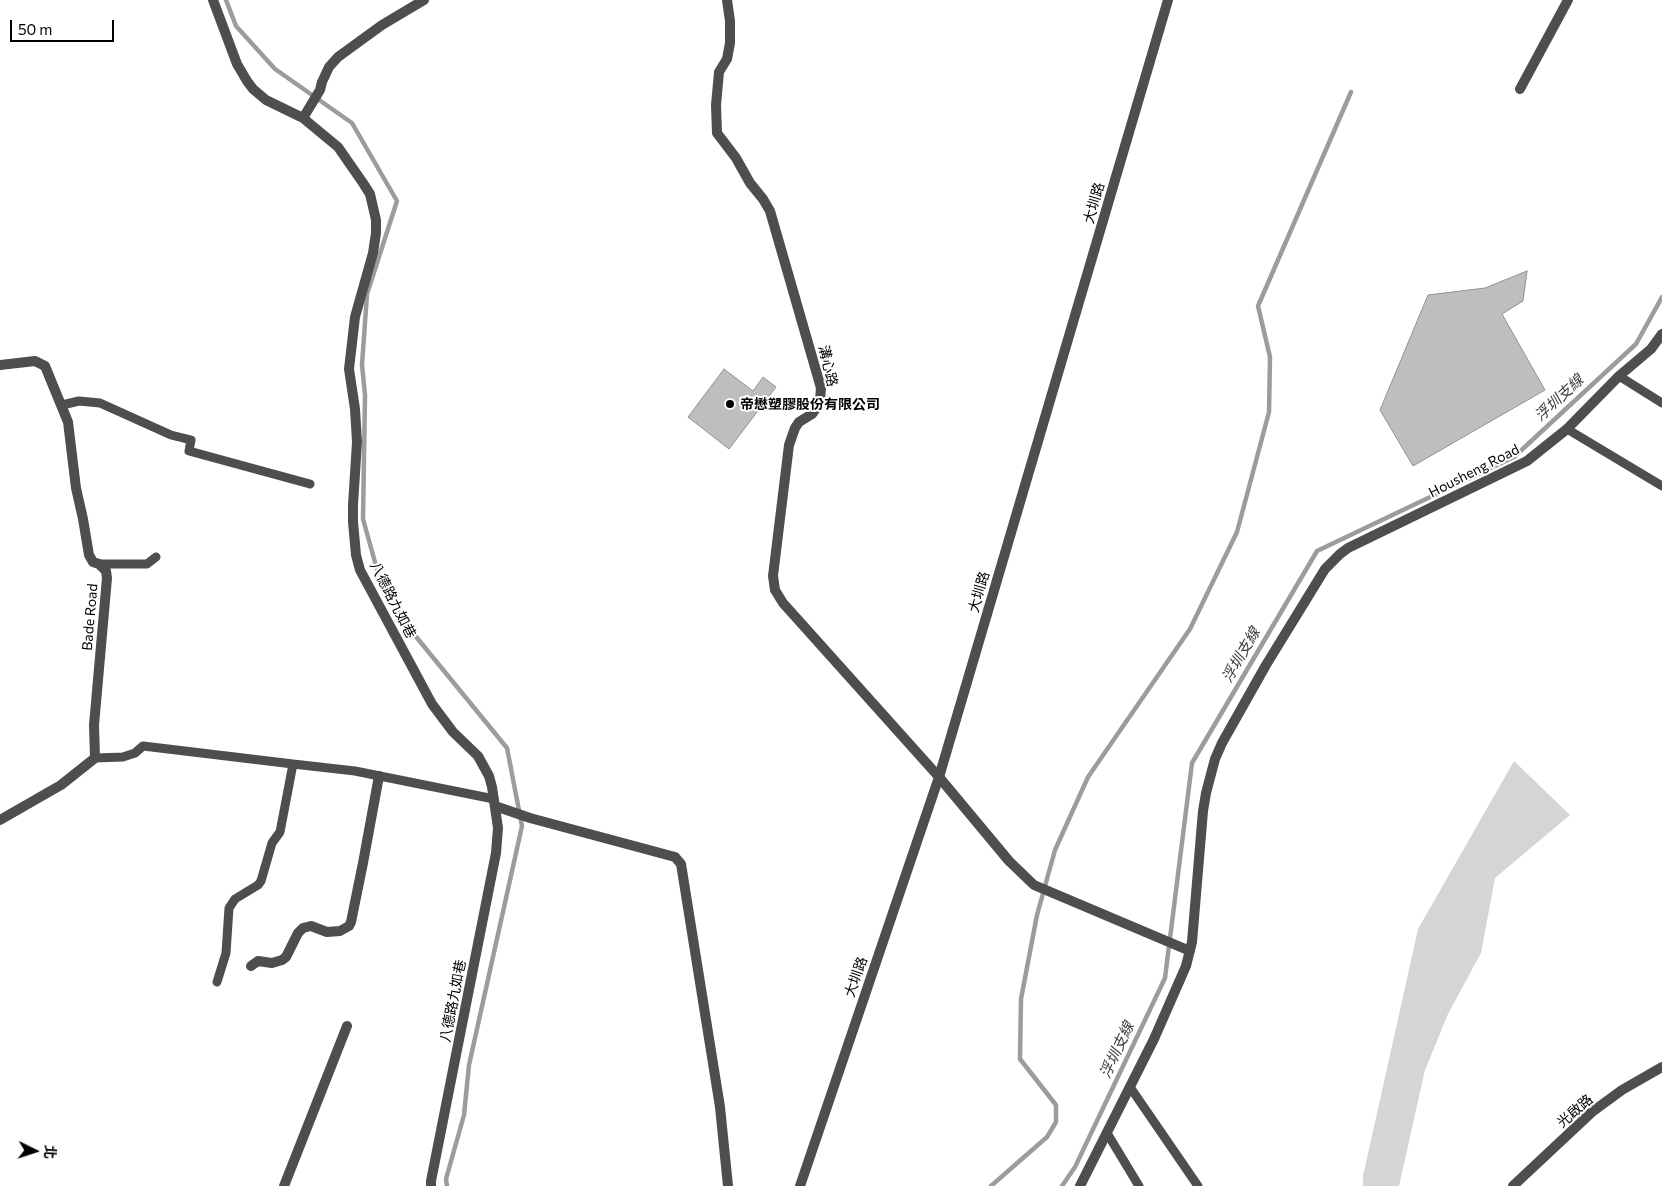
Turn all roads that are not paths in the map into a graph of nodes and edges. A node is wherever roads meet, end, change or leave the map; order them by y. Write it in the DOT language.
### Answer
graph roads {
  1 [pos="213,0"];
  2 [pos="424,0"];
  3 [pos="727,0"];
  4 [pos="1168,0"];
  5 [pos="1568,0"];
  6 [pos="1520,89"];
  7 [pos="303,118"];
  8 [pos="1662,334"];
  9 [pos="0,365"];
  10 [pos="1619,376"];
  11 [pos="1662,403"];
  12 [pos="62,405"];
  13 [pos="1567,429"];
  14 [pos="310,484"];
  15 [pos="1662,486"];
  16 [pos="156,557"];
  17 [pos="99,564"];
  18 [pos="95,758"];
  19 [pos="293,764"];
  20 [pos="379,776"];
  21 [pos="939,777"];
  22 [pos="494,803"];
  23 [pos="0,820"];
  24 [pos="1190,951"];
  25 [pos="251,966"];
  26 [pos="217,982"];
  27 [pos="347,1026"];
  28 [pos="1662,1067"];
  29 [pos="1130,1087"];
  30 [pos="1107,1133"];
  31 [pos="284,1186"];
  32 [pos="431,1186"];
  33 [pos="728,1186"];
  34 [pos="800,1186"];
  35 [pos="1080,1186"];
  36 [pos="1139,1186"];
  37 [pos="1198,1186"];
  38 [pos="1513,1186"];
  1 -- 7 [label="street, 八德路九如巷"];
  2 -- 7 [label="street"];
  3 -- 21 [label="street, 溝心路"];
  4 -- 21 [label="street, 大圳路"];
  5 -- 6 [label="street"];
  7 -- 22 [label="street, 八德路九如巷"];
  8 -- 10 [label="street, Housheng Road"];
  9 -- 12 [label="street, Bade Road"];
  10 -- 11 [label="lane"];
  10 -- 13 [label="street, Housheng Road"];
  12 -- 14 [label="lane"];
  12 -- 17 [label="street, Bade Road"];
  13 -- 15 [label="lane"];
  13 -- 24 [label="street, Housheng Road"];
  16 -- 17 [label="lane"];
  17 -- 18 [label="street, Bade Road"];
  18 -- 19 [label="lane"];
  18 -- 23 [label="street"];
  19 -- 20 [label="lane"];
  19 -- 26 [label="lane"];
  20 -- 22 [label="lane"];
  20 -- 25 [label="street"];
  21 -- 24 [label="street, 溝心路"];
  21 -- 34 [label="street, 大圳路"];
  22 -- 32 [label="street, 八德路九如巷"];
  22 -- 33 [label="street"];
  24 -- 29 [label="street, Housheng Road"];
  27 -- 31 [label="street"];
  28 -- 38 [label="street, 光啟路"];
  29 -- 30 [label="street, Housheng Road"];
  29 -- 37 [label="lane"];
  30 -- 35 [label="street, Housheng Road"];
  30 -- 36 [label="lane"];
}
